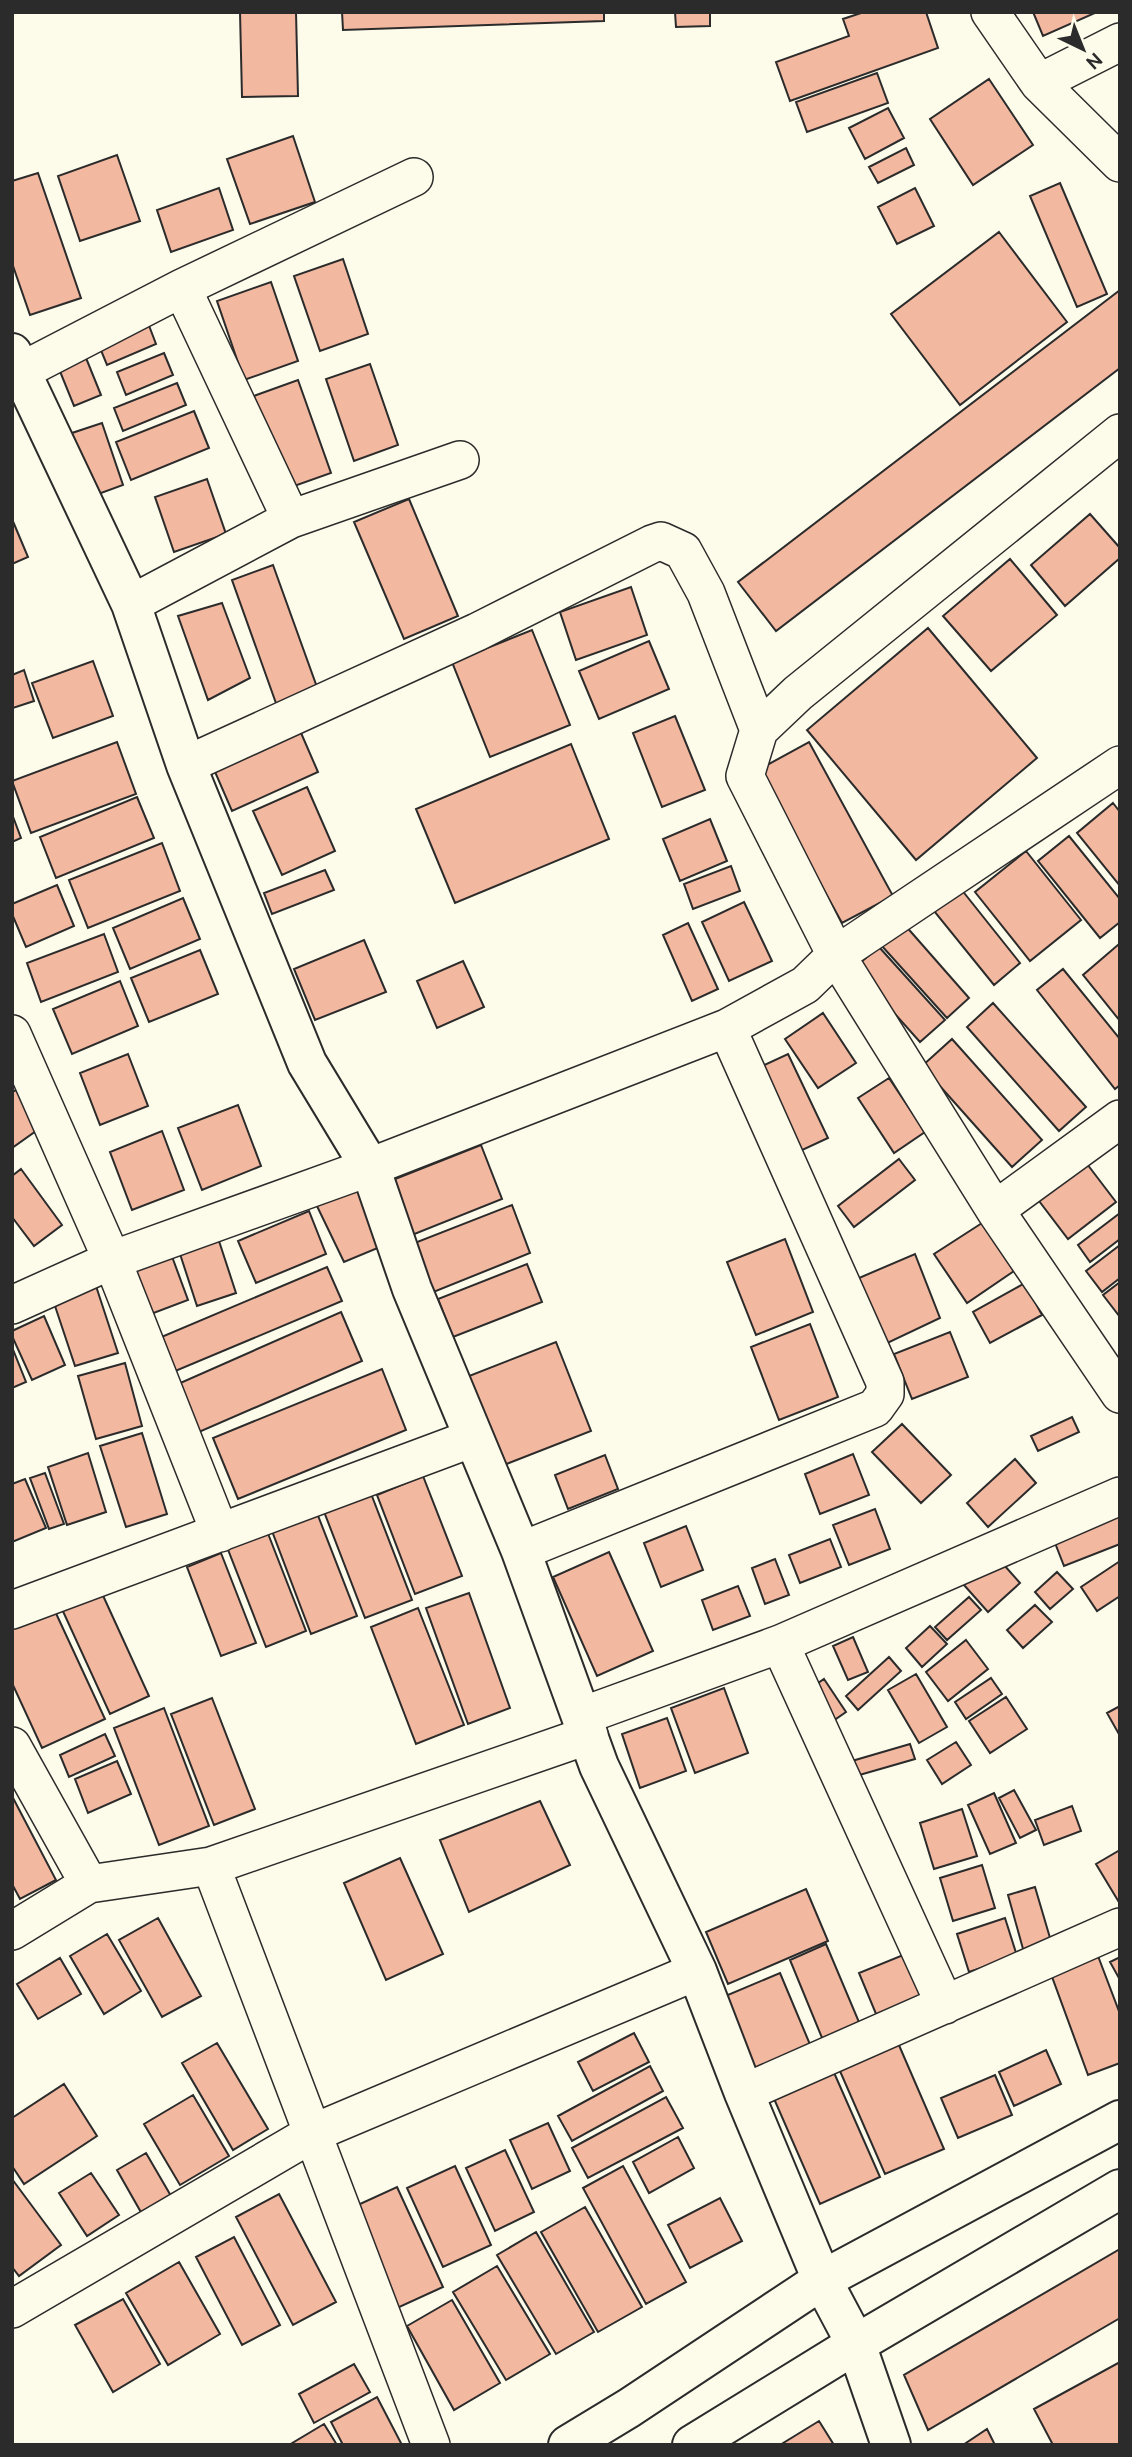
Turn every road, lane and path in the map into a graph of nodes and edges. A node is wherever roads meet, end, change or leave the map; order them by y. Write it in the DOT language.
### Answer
graph roads {
  1 [pos="990,12"];
  2 [pos="1120,42"];
  3 [pos="1039,83"];
  4 [pos="1120,163"];
  5 [pos="414,177"];
  6 [pos="181,288"];
  7 [pos="15,367"];
  8 [pos="1120,433"];
  9 [pos="460,460"];
  10 [pos="291,519"];
  11 [pos="131,604"];
  12 [pos="760,730"];
  13 [pos="186,765"];
  14 [pos="1120,765"];
  15 [pos="836,955"];
  16 [pos="727,1028"];
  17 [pos="12,1034"];
  18 [pos="1120,1119"];
  19 [pos="370,1167"];
  20 [pos="995,1210"];
  21 [pos="113,1260"];
  22 [pos="12,1306"];
  23 [pos="1120,1394"];
  24 [pos="473,1438"];
  25 [pos="1120,1496"];
  26 [pos="220,1533"];
  27 [pos="522,1551"];
  28 [pos="12,1610"];
  29 [pos="780,1644"];
  30 [pos="586,1725"];
  31 [pos="12,1746"];
  32 [pos="211,1866"];
  33 [pos="89,1884"];
  34 [pos="1120,1927"];
  35 [pos="12,1931"];
  36 [pos="697,1971"];
  37 [pos="945,2005"];
  38 [pos="744,2093"];
  39 [pos="1120,2120"];
  40 [pos="313,2133"];
  41 [pos="1120,2189"];
  42 [pos="822,2280"];
  43 [pos="12,2309"];
  44 [pos="856,2344"];
  45 [pos="431,2445"];
  46 [pos="568,2445"];
  47 [pos="692,2445"];
  48 [pos="891,2445"];
  1 -- 3 [label="street"];
  2 -- 3 [label="street"];
  3 -- 4 [label="street"];
  5 -- 6 [label="street"];
  6 -- 7 [label="street"];
  6 -- 10 [label="street"];
  7 -- 11 [label="street"];
  8 -- 12 [label="street"];
  9 -- 10 [label="street"];
  10 -- 11 [label="street"];
  11 -- 13 [label="street"];
  12 -- 13 [label="street"];
  12 -- 15 [label="street"];
  13 -- 19 [label="street"];
  14 -- 15 [label="street"];
  15 -- 16 [label="street"];
  15 -- 20 [label="street"];
  16 -- 19 [label="street"];
  16 -- 27 [label="street"];
  17 -- 21 [label="street"];
  18 -- 20 [label="street"];
  19 -- 21 [label="street"];
  19 -- 24 [label="street"];
  20 -- 23 [label="street"];
  21 -- 22 [label="street"];
  21 -- 26 [label="street"];
  24 -- 26 [label="street"];
  24 -- 27 [label="street"];
  25 -- 29 [label="street"];
  26 -- 28 [label="street"];
  27 -- 30 [label="street"];
  29 -- 30 [label="street"];
  29 -- 37 [label="street"];
  30 -- 32 [label="street"];
  30 -- 36 [label="street"];
  31 -- 33 [label="street"];
  32 -- 33 [label="street"];
  32 -- 40 [label="street"];
  33 -- 35 [label="street"];
  34 -- 37 [label="street"];
  36 -- 38 [label="street"];
  36 -- 40 [label="street"];
  37 -- 38 [label="street"];
  38 -- 42 [label="street"];
  39 -- 42 [label="street"];
  40 -- 43 [label="street"];
  40 -- 45 [label="street"];
  41 -- 44 [label="street"];
  42 -- 44 [label="street"];
  42 -- 46 [label="street"];
  44 -- 47 [label="street"];
  44 -- 48 [label="street"];
}
